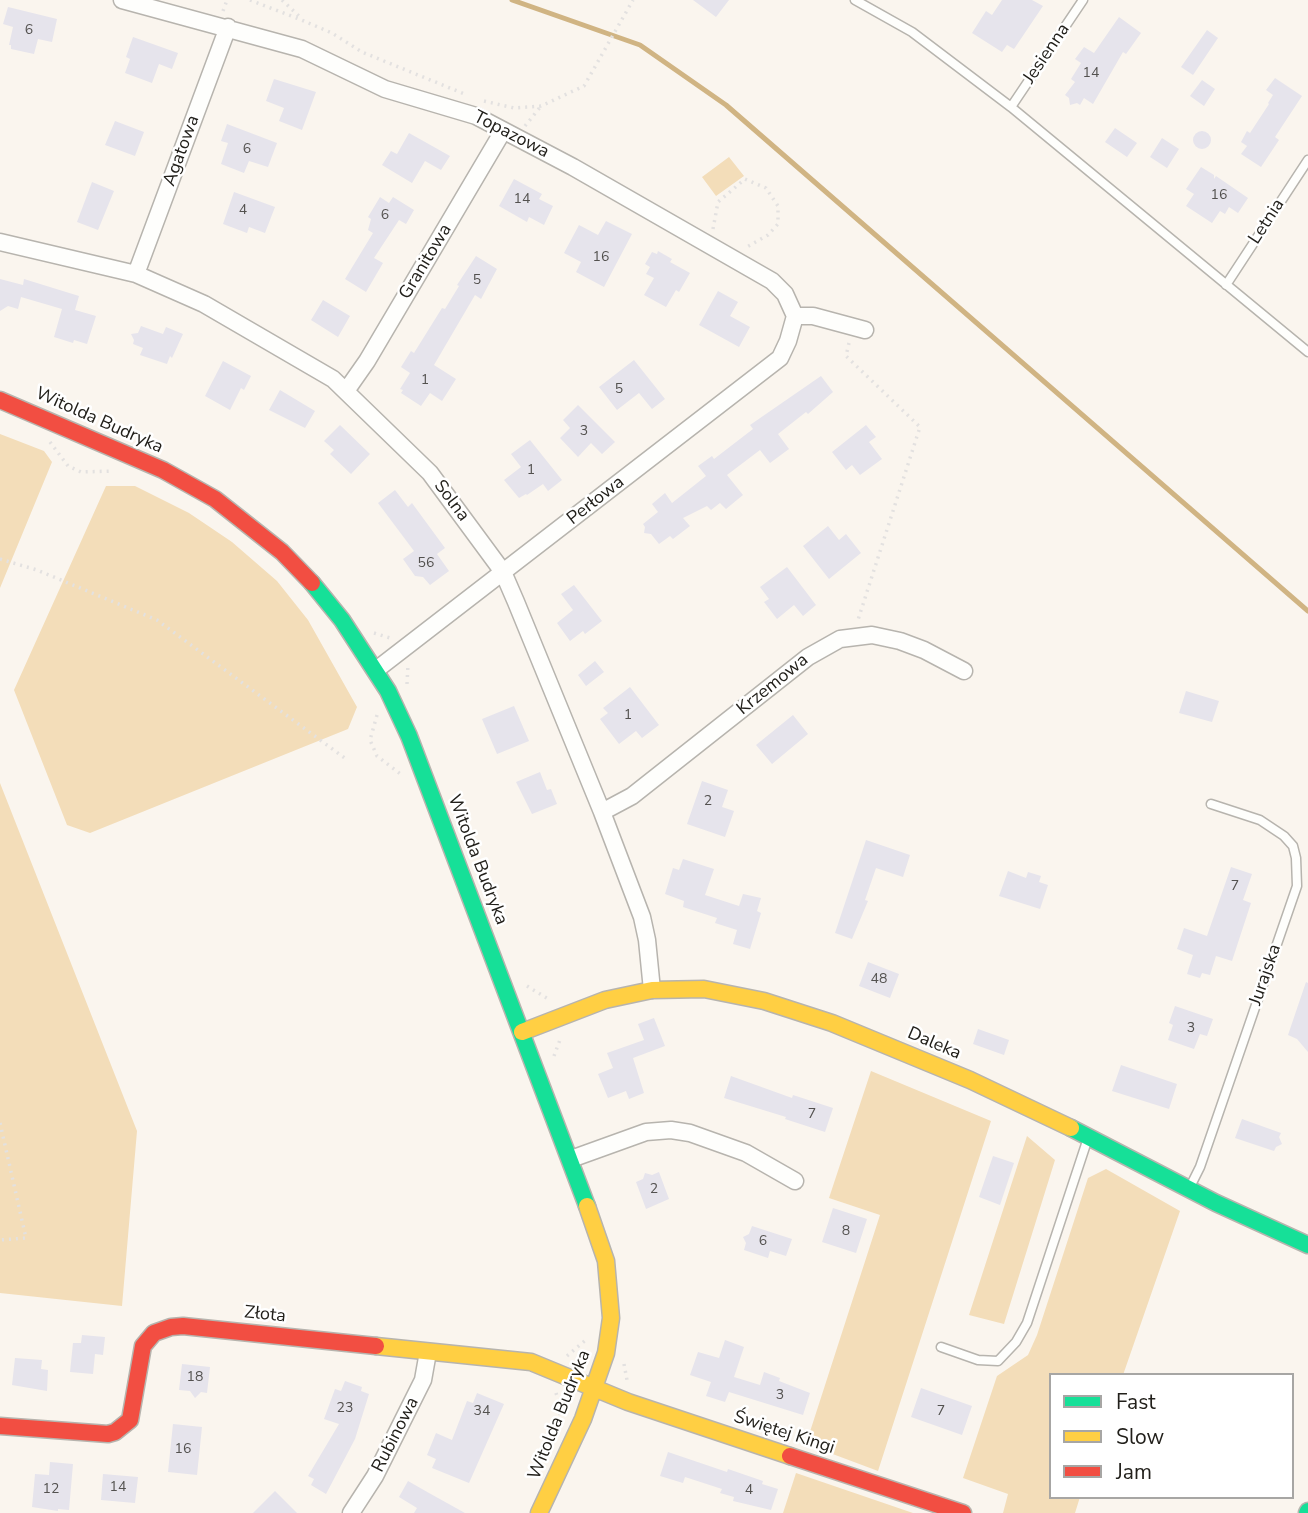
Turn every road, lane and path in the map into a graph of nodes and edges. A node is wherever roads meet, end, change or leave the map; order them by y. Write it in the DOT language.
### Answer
graph roads {
  1 [pos="122,0"];
  2 [pos="250,0"];
  3 [pos="282,0"];
  4 [pos="633,0"];
  5 [pos="855,0"];
  6 [pos="1083,0"];
  7 [pos="304,21"];
  8 [pos="228,27"];
  9 [pos="468,95"];
  10 [pos="480,100"];
  11 [pos="541,106"];
  12 [pos="1011,107"];
  13 [pos="510,134"];
  14 [pos="1308,160"];
  15 [pos="0,242"];
  16 [pos="711,244"];
  17 [pos="730,256"];
  18 [pos="136,274"];
  19 [pos="1226,285"];
  20 [pos="795,317"];
  21 [pos="859,329"];
  22 [pos="1308,352"];
  23 [pos="346,391"];
  24 [pos="0,400"];
  25 [pos="68,466"];
  26 [pos="120,470"];
  27 [pos="0,559"];
  28 [pos="503,572"];
  29 [pos="853,635"];
  30 [pos="376,670"];
  31 [pos="964,671"];
  32 [pos="377,708"];
  33 [pos="346,759"];
  34 [pos="407,780"];
  35 [pos="1211,804"];
  36 [pos="602,813"];
  37 [pos="652,990"];
  38 [pos="565,1028"];
  39 [pos="522,1032"];
  40 [pos="554,1058"];
  41 [pos="0,1123"];
  42 [pos="1088,1138"];
  43 [pos="571,1159"];
  44 [pos="795,1181"];
  45 [pos="1188,1189"];
  46 [pos="0,1240"];
  47 [pos="1308,1245"];
  48 [pos="589,1337"];
  49 [pos="941,1347"];
  50 [pos="428,1352"];
  51 [pos="561,1361"];
  52 [pos="552,1381"];
  53 [pos="594,1387"];
  54 [pos="560,1419"];
  55 [pos="0,1426"];
  56 [pos="351,1513"];
  57 [pos="540,1513"];
  58 [pos="963,1513"];
  1 -- 8 [label="street, Topazowa"];
  2 -- 7 [label="path"];
  3 -- 7 [label="path"];
  4 -- 11 [label="path"];
  5 -- 12 [label="lane"];
  6 -- 12 [label="lane, Jesienna"];
  7 -- 9 [label="path"];
  8 -- 13 [label="street, Topazowa"];
  8 -- 18 [label="street, Agatowa"];
  10 -- 11 [label="path"];
  11 -- 13 [label="path"];
  12 -- 19 [label="lane"];
  13 -- 16 [label="street, Topazowa"];
  13 -- 23 [label="street, Granitowa"];
  14 -- 19 [label="lane, Letnia"];
  15 -- 18 [label="street, Solna"];
  16 -- 17 [label="street, Topazowa"];
  16 -- 17 [label="path"];
  17 -- 20 [label="street, Topazowa"];
  18 -- 23 [label="street, Solna"];
  19 -- 22 [label="lane"];
  20 -- 21 [label="street"];
  20 -- 28 [label="street, Perłowa"];
  21 -- 29 [label="path"];
  23 -- 28 [label="street, Solna"];
  24 -- 30 [label="street, Witolda Budryka"];
  25 -- 26 [label="path"];
  27 -- 33 [label="path"];
  28 -- 30 [label="street, Perłowa"];
  28 -- 36 [label="street, Solna"];
  29 -- 31 [label="street, Krzemowa"];
  29 -- 36 [label="street, Krzemowa"];
  30 -- 39 [label="street, Witolda Budryka"];
  32 -- 34 [label="path"];
  35 -- 45 [label="lane, Jurajska"];
  36 -- 37 [label="street, Solna"];
  37 -- 39 [label="street, Daleka"];
  37 -- 42 [label="street, Daleka"];
  38 -- 40 [label="path"];
  39 -- 43 [label="street, Witolda Budryka"];
  41 -- 46 [label="path"];
  42 -- 45 [label="street, Daleka"];
  42 -- 49 [label="lane"];
  43 -- 44 [label="street"];
  43 -- 53 [label="street, Witolda Budryka"];
  45 -- 47 [label="street, Daleka"];
  48 -- 51 [label="path"];
  50 -- 53 [label="street, Złota"];
  50 -- 55 [label="street, Złota"];
  50 -- 56 [label="street, Rubinowa"];
  52 -- 54 [label="path"];
  53 -- 57 [label="street, Witolda Budryka"];
  53 -- 58 [label="street, Świętej Kingi"];
}
